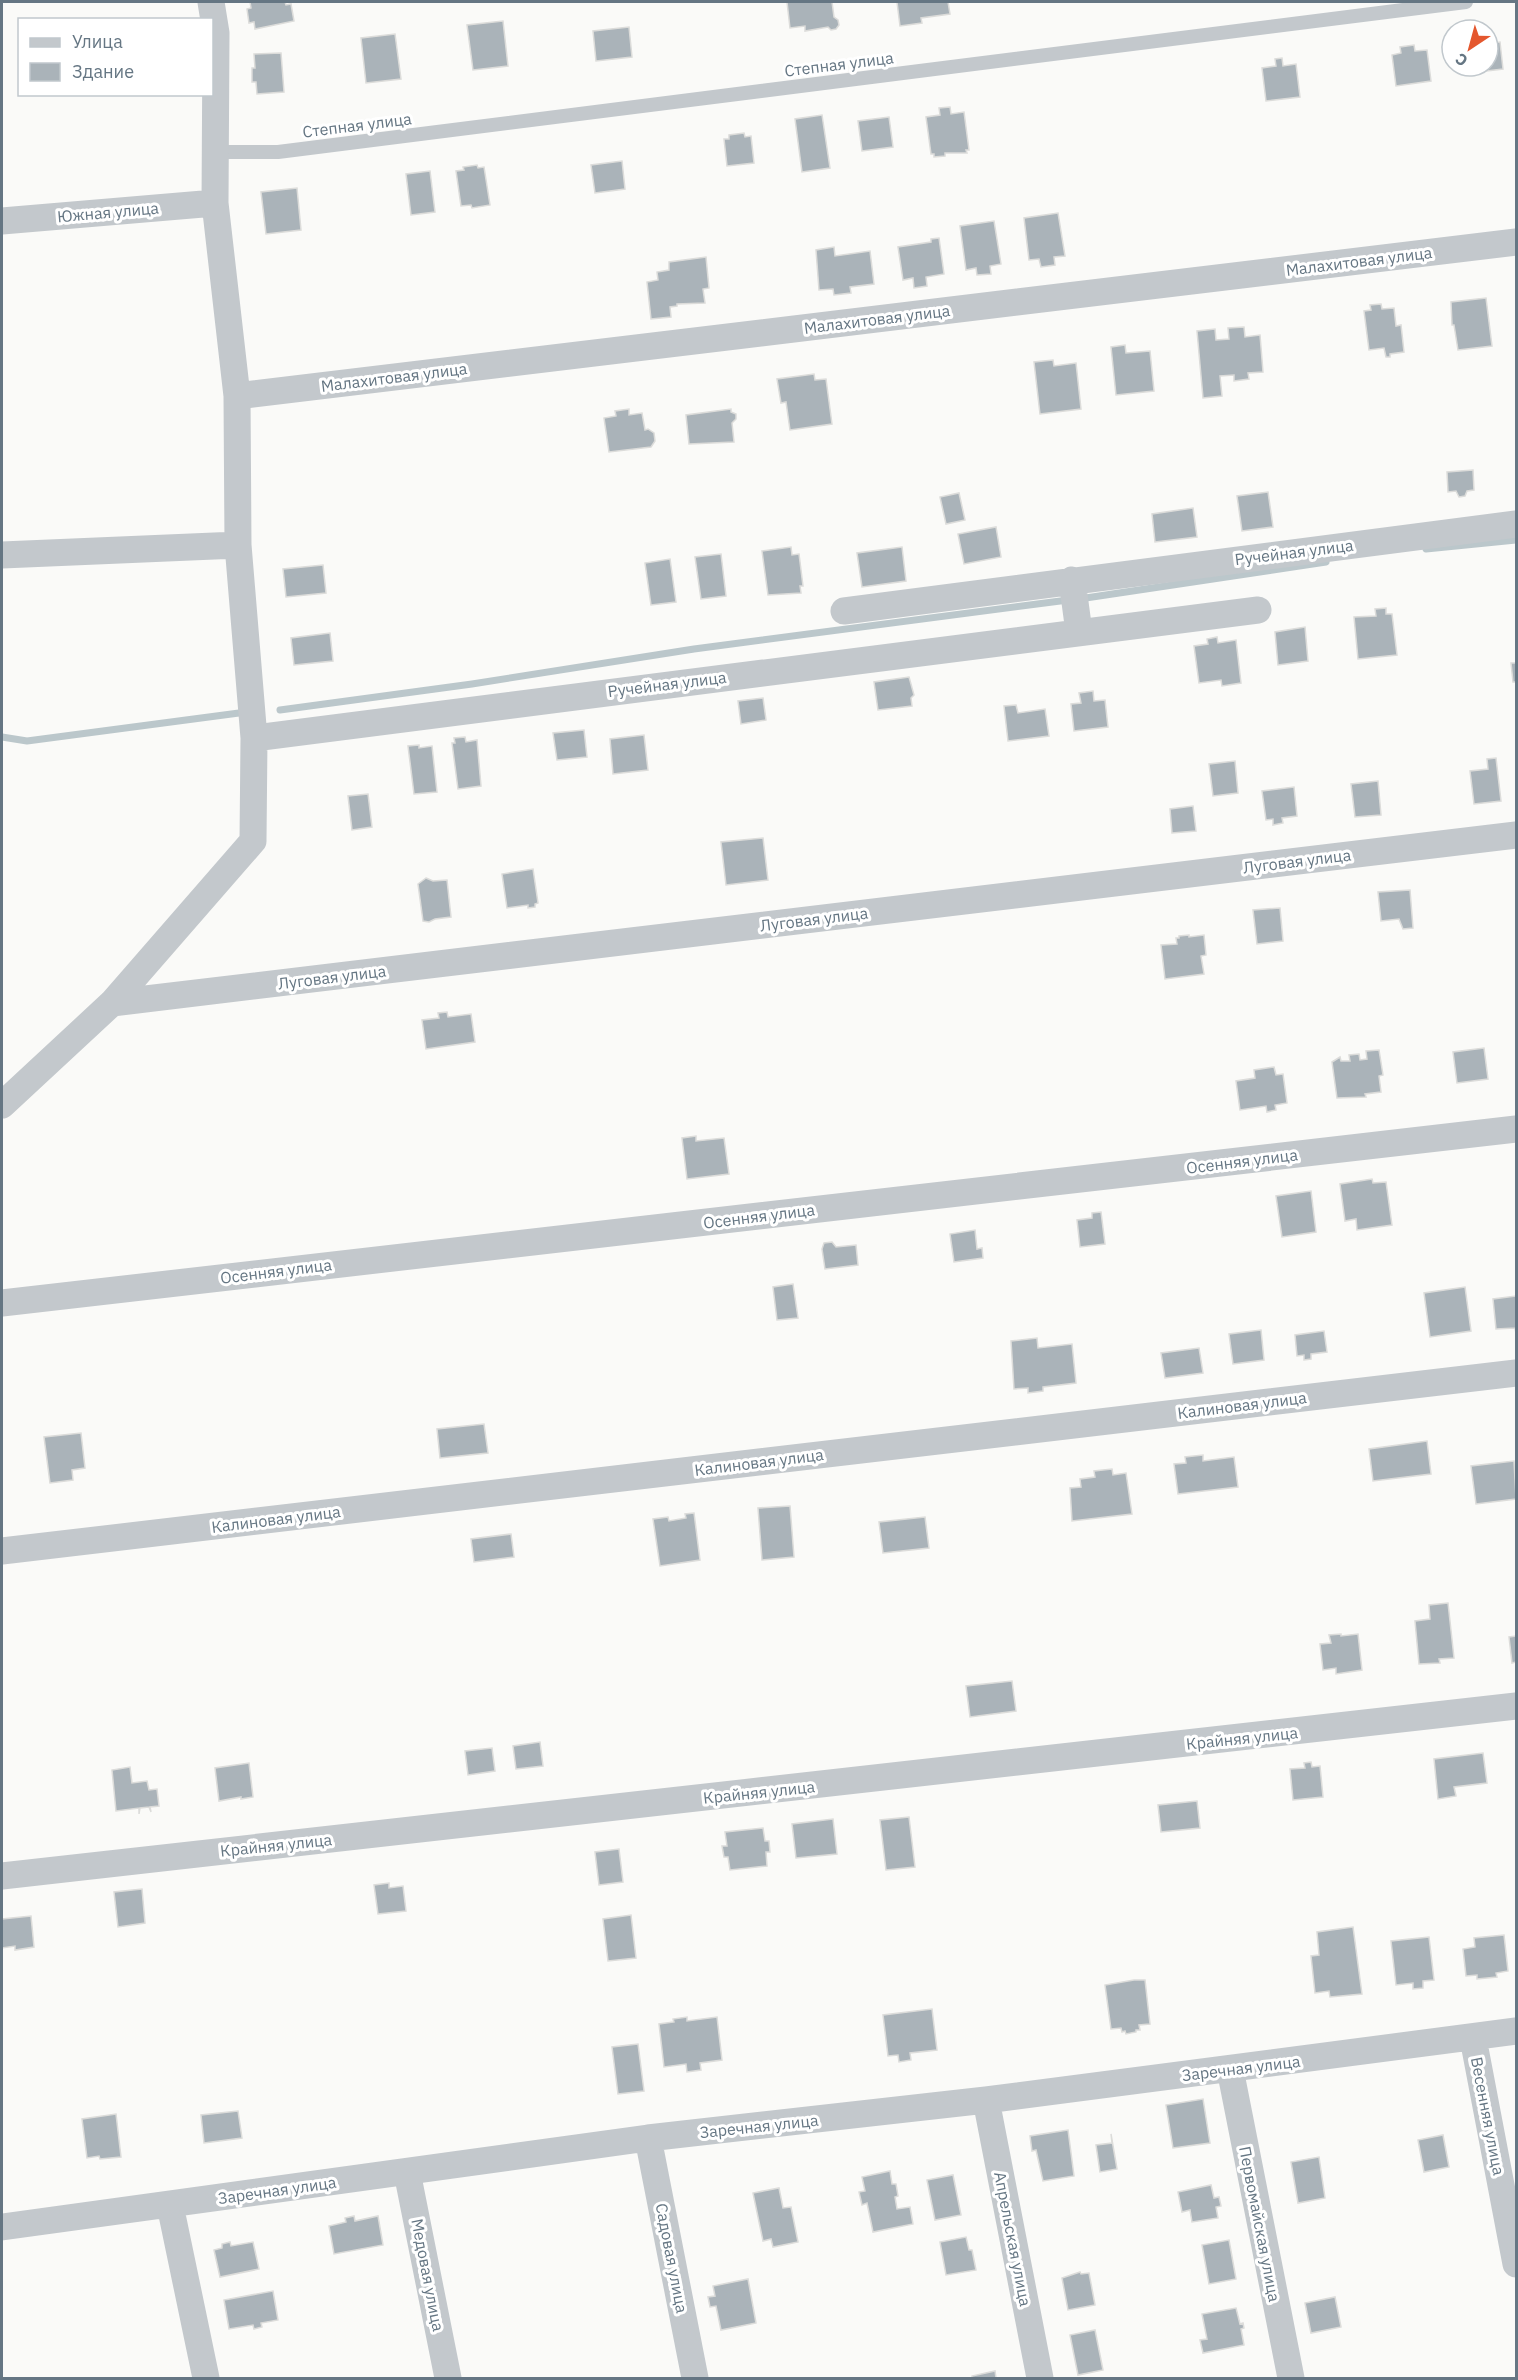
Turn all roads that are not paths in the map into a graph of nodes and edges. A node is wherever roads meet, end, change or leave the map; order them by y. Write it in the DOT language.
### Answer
graph roads {
  1 [pos="211,2"];
  2 [pos="1466,2"];
  3 [pos="216,152"];
  4 [pos="215,203"];
  5 [pos="2,221"];
  6 [pos="1516,242"];
  7 [pos="237,396"];
  8 [pos="1516,524"];
  9 [pos="238,545"];
  10 [pos="2,555"];
  11 [pos="1072,580"];
  12 [pos="1258,610"];
  13 [pos="844,611"];
  14 [pos="1079,632"];
  15 [pos="254,738"];
  16 [pos="1516,835"];
  17 [pos="112,1003"];
  18 [pos="2,1105"];
  19 [pos="1516,1129"];
  20 [pos="2,1303"];
  21 [pos="1516,1373"];
  22 [pos="2,1551"];
  23 [pos="1516,1706"];
  24 [pos="2,1876"];
  25 [pos="1516,2031"];
  26 [pos="1473,2038"];
  27 [pos="1230,2069"];
  28 [pos="986,2100"];
  29 [pos="648,2138"];
  30 [pos="407,2172"];
  31 [pos="170,2205"];
  32 [pos="2,2227"];
  33 [pos="1516,2264"];
  34 [pos="206,2379"];
  35 [pos="448,2379"];
  36 [pos="695,2379"];
  37 [pos="1040,2379"];
  38 [pos="1291,2379"];
  1 -- 3 [label="street"];
  2 -- 3 [label="lane, Степная улица"];
  3 -- 4 [label="street"];
  4 -- 5 [label="street, Южная улица"];
  4 -- 7 [label="street"];
  6 -- 7 [label="street, Малахитовая улица"];
  7 -- 9 [label="street"];
  8 -- 11 [label="street, Ручейная улица"];
  9 -- 10 [label="street"];
  9 -- 15 [label="street"];
  11 -- 13 [label="street, Ручейная улица"];
  11 -- 14 [label="street"];
  12 -- 14 [label="street, Ручейная улица"];
  14 -- 15 [label="street, Ручейная улица"];
  15 -- 17 [label="street"];
  16 -- 17 [label="street, Луговая улица"];
  17 -- 18 [label="street"];
  19 -- 20 [label="street, Осенняя улица"];
  21 -- 22 [label="street, Калиновая улица"];
  23 -- 24 [label="street, Крайняя улица"];
  25 -- 26 [label="street, Заречная улица"];
  26 -- 27 [label="street, Заречная улица"];
  26 -- 33 [label="street, Весенняя улица"];
  27 -- 28 [label="street, Заречная улица"];
  27 -- 38 [label="street, Первомайская улица"];
  28 -- 29 [label="street, Заречная улица"];
  28 -- 37 [label="street, Апрельская улица"];
  29 -- 30 [label="street, Заречная улица"];
  29 -- 36 [label="street, Садовая улица"];
  30 -- 31 [label="street, Заречная улица"];
  30 -- 35 [label="street, Медовая улица"];
  31 -- 32 [label="street, Заречная улица"];
  31 -- 34 [label="street"];
}
